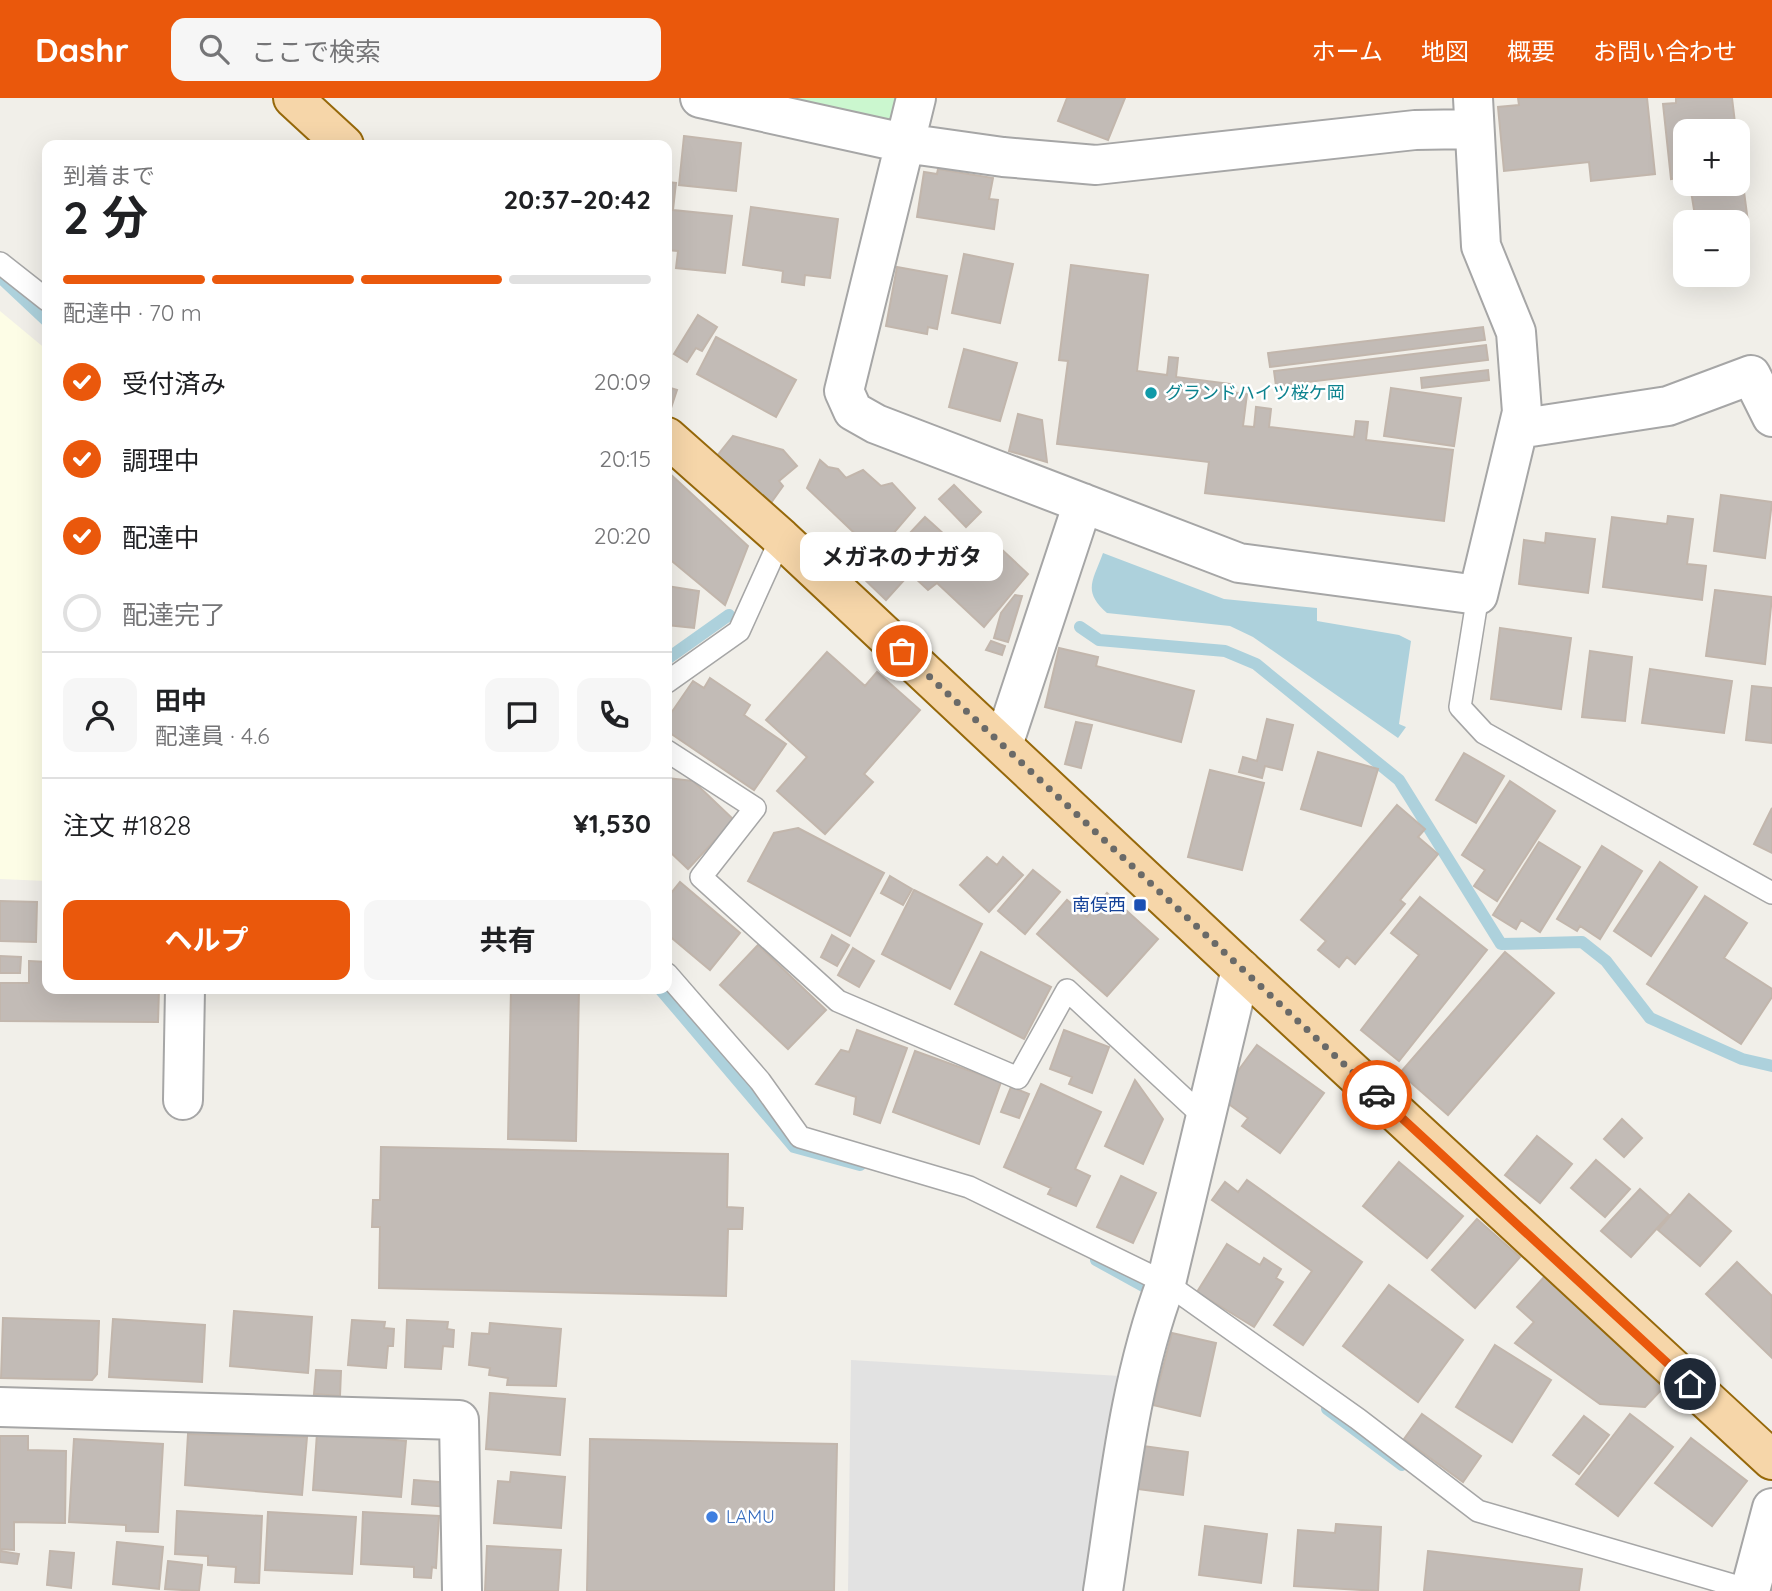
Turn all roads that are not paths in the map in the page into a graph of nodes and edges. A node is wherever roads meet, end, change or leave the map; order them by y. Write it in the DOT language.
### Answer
graph roads {
  1 [pos="293,98"];
  2 [pos="700,98"];
  3 [pos="916,98"];
  4 [pos="1473,114"];
  5 [pos="339,140"];
  6 [pos="904,143"];
  7 [pos="0,263"];
  8 [pos="42,296"];
  9 [pos="1772,417"];
  10 [pos="1518,429"];
  11 [pos="672,441"];
  12 [pos="1083,503"];
  13 [pos="781,538"];
  14 [pos="1478,596"];
  15 [pos="672,678"];
  16 [pos="1003,746"];
  17 [pos="672,754"];
  18 [pos="1772,893"];
  19 [pos="1241,970"];
  20 [pos="672,980"];
  21 [pos="186,994"];
  22 [pos="183,1100"];
  23 [pos="1205,1118"];
  24 [pos="1166,1283"];
  25 [pos="0,1407"];
  26 [pos="1772,1460"];
  27 [pos="1772,1508"];
  28 [pos="1750,1590"];
  29 [pos="462,1591"];
  30 [pos="1103,1591"];
  1 -- 5 [label="main road"];
  2 -- 6 [label="street"];
  3 -- 6 [label="street"];
  4 -- 6 [label="street"];
  4 -- 10 [label="street"];
  6 -- 12 [label="street"];
  7 -- 8 [label="lane"];
  9 -- 10 [label="street"];
  10 -- 14 [label="street"];
  11 -- 13 [label="main road"];
  12 -- 14 [label="street"];
  12 -- 16 [label="street"];
  13 -- 15 [label="lane"];
  13 -- 16 [label="main road"];
  14 -- 18 [label="lane"];
  16 -- 19 [label="main road"];
  17 -- 23 [label="lane"];
  19 -- 23 [label="street"];
  19 -- 26 [label="main road"];
  20 -- 24 [label="lane"];
  21 -- 22 [label="street"];
  23 -- 24 [label="street"];
  24 -- 28 [label="lane"];
  24 -- 30 [label="street"];
  25 -- 29 [label="street"];
  27 -- 28 [label="street"];
}
